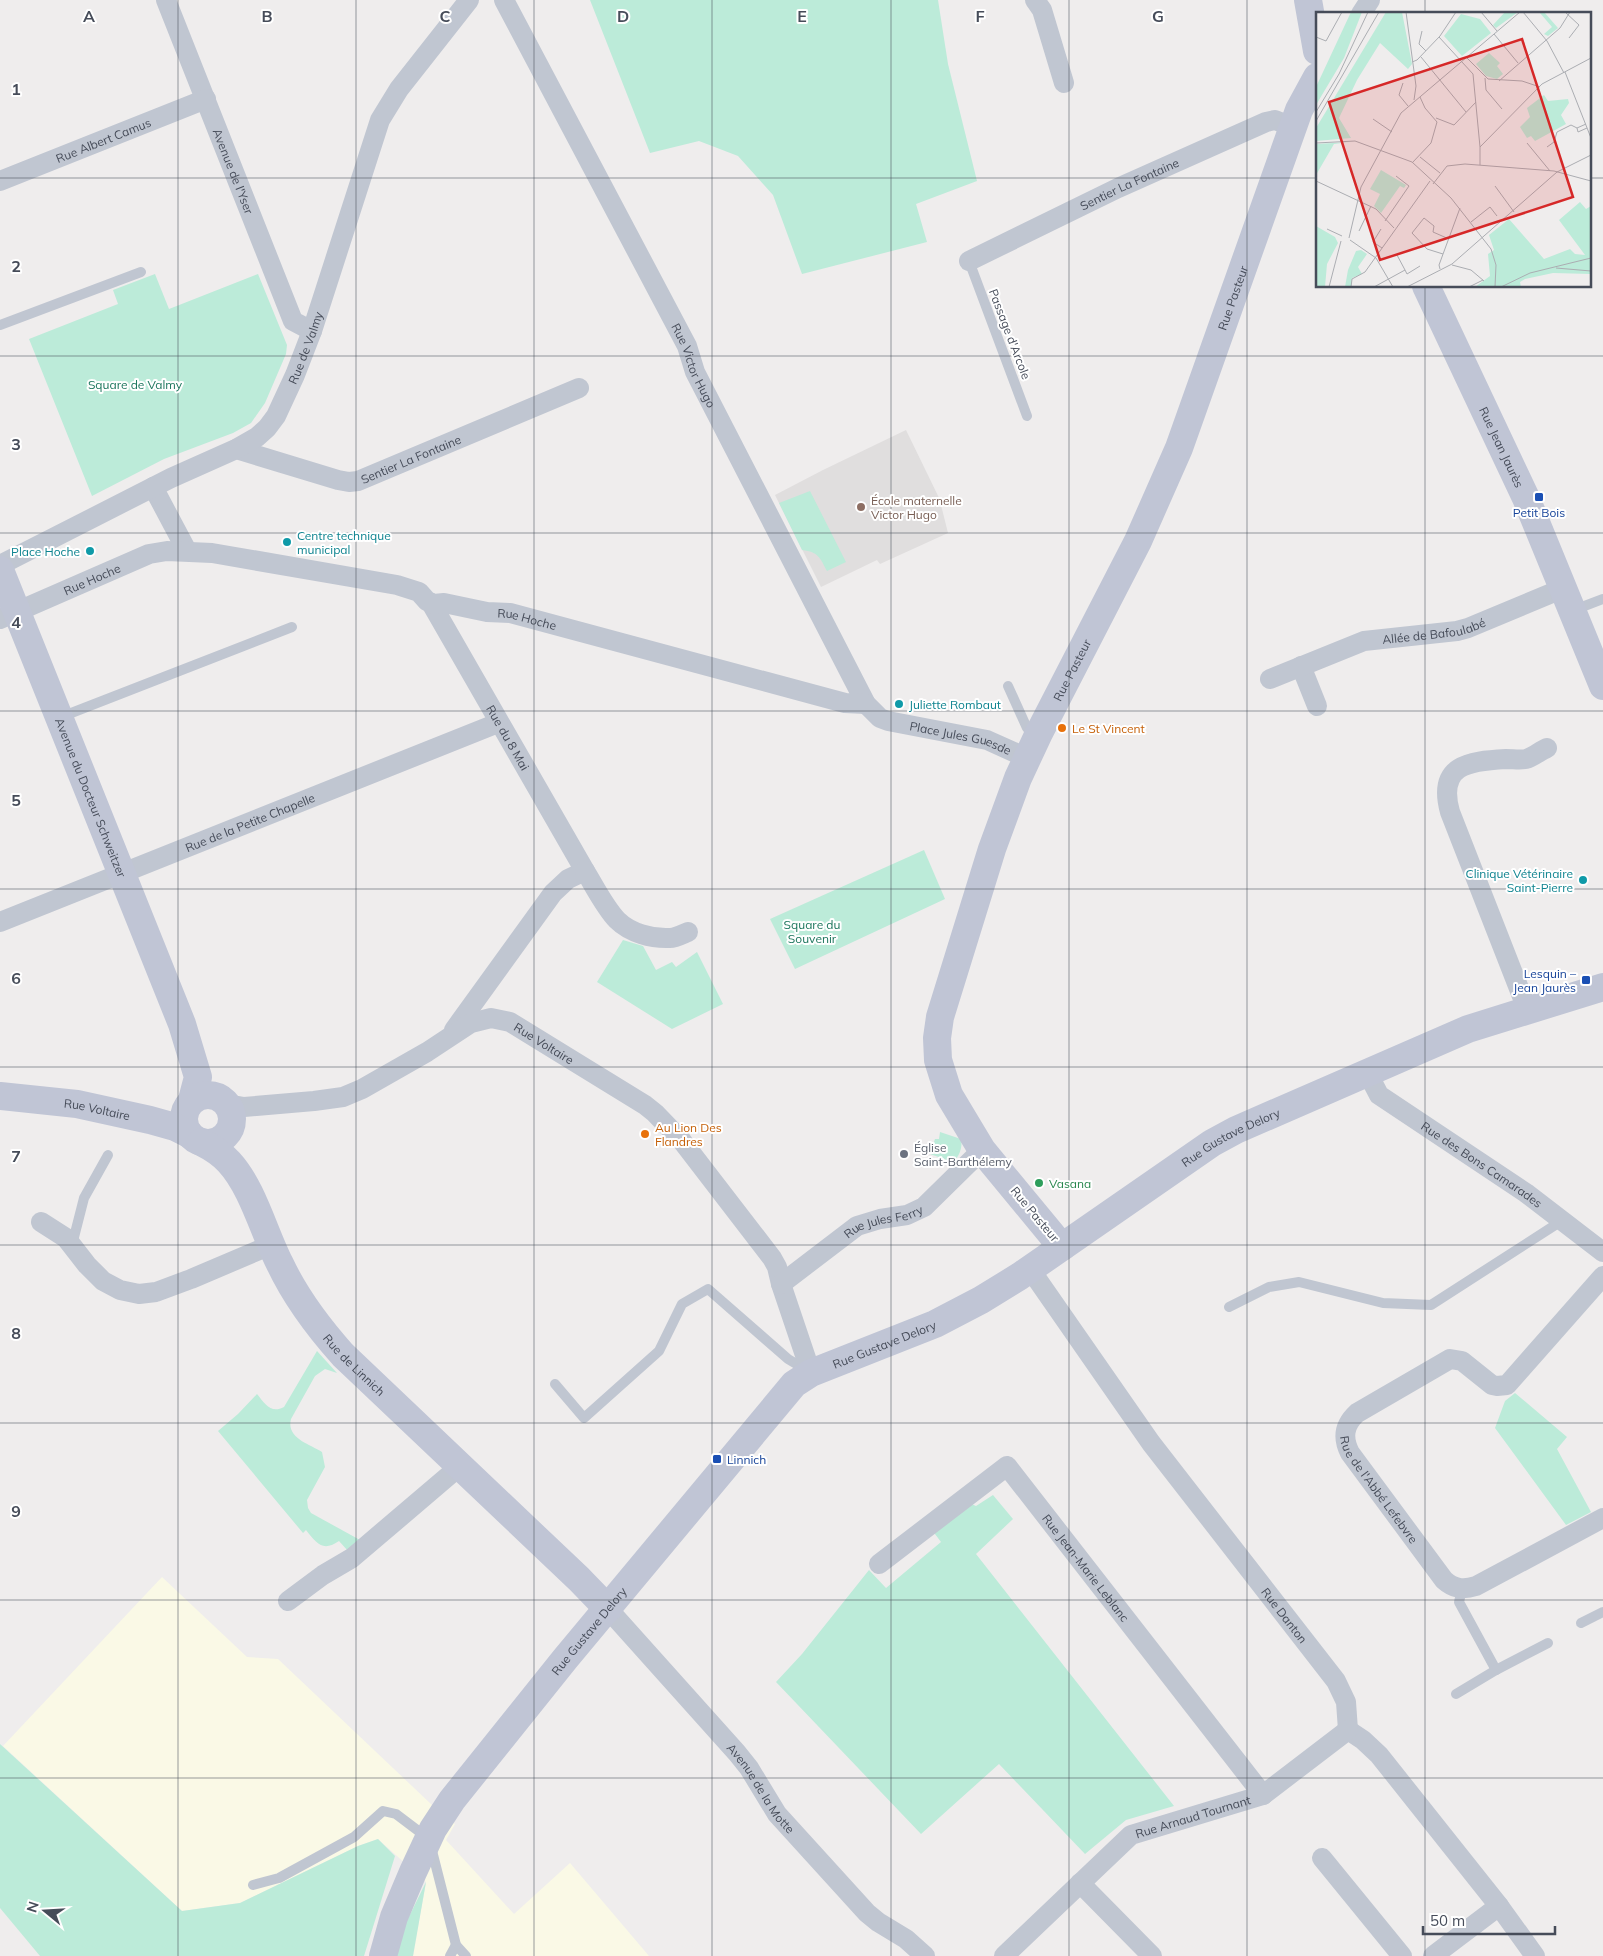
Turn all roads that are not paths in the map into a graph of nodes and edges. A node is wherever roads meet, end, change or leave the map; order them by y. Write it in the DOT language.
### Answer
graph roads {
  1 [pos="166,0"];
  2 [pos="469,0"];
  3 [pos="504,0"];
  4 [pos="1035,0"];
  5 [pos="1308,0"];
  6 [pos="1370,0"];
  7 [pos="1362,12"];
  8 [pos="1316,45"];
  9 [pos="1316,79"];
  10 [pos="1064,83"];
  11 [pos="206,99"];
  12 [pos="1293,127"];
  13 [pos="0,181"];
  14 [pos="968,261"];
  15 [pos="141,272"];
  16 [pos="1427,288"];
  17 [pos="0,324"];
  18 [pos="312,331"];
  19 [pos="579,388"];
  20 [pos="1027,416"];
  21 [pos="236,449"];
  22 [pos="153,487"];
  23 [pos="187,551"];
  24 [pos="0,565"];
  25 [pos="0,570"];
  26 [pos="1568,599"];
  27 [pos="1603,599"];
  28 [pos="431,603"];
  29 [pos="9,614"];
  30 [pos="292,627"];
  31 [pos="1301,666"];
  32 [pos="1270,679"];
  33 [pos="1008,686"];
  34 [pos="1603,686"];
  35 [pos="866,704"];
  36 [pos="1317,706"];
  37 [pos="61,717"];
  38 [pos="892,722"];
  39 [pos="498,723"];
  40 [pos="1038,733"];
  41 [pos="1546,748"];
  42 [pos="1027,758"];
  43 [pos="585,871"];
  44 [pos="123,874"];
  45 [pos="0,922"];
  46 [pos="688,932"];
  47 [pos="1603,987"];
  48 [pos="1528,1009"];
  49 [pos="182,1024"];
  50 [pos="446,1039"];
  51 [pos="1367,1072"];
  52 [pos="0,1084"];
  53 [pos="0,1096"];
  54 [pos="191,1102"];
  55 [pos="226,1111"];
  56 [pos="195,1138"];
  57 [pos="982,1150"];
  58 [pos="108,1154"];
  59 [pos="250,1195"];
  60 [pos="1563,1220"];
  61 [pos="41,1222"];
  62 [pos="72,1245"];
  63 [pos="271,1245"];
  64 [pos="1062,1247"];
  65 [pos="1603,1252"];
  66 [pos="1030,1269"];
  67 [pos="1603,1276"];
  68 [pos="780,1284"];
  69 [pos="1229,1307"];
  70 [pos="811,1373"];
  71 [pos="555,1384"];
  72 [pos="460,1466"];
  73 [pos="1602,1522"];
  74 [pos="879,1564"];
  75 [pos="1462,1589"];
  76 [pos="288,1601"];
  77 [pos="608,1609"];
  78 [pos="1603,1612"];
  79 [pos="1581,1623"];
  80 [pos="1548,1643"];
  81 [pos="1496,1670"];
  82 [pos="1456,1694"];
  83 [pos="1348,1730"];
  84 [pos="1263,1795"];
  85 [pos="429,1839"];
  86 [pos="1322,1858"];
  87 [pos="1080,1883"];
  88 [pos="253,1885"];
  89 [pos="1499,1906"];
  90 [pos="456,1945"];
  91 [pos="383,1956"];
  92 [pos="450,1956"];
  93 [pos="466,1956"];
  94 [pos="925,1956"];
  95 [pos="1004,1956"];
  96 [pos="1152,1956"];
  97 [pos="1402,1956"];
  98 [pos="1432,1956"];
  99 [pos="1536,1956"];
  1 -- 11 [label="street, Avenue de l'Yser"];
  2 -- 18 [label="street, Rue de Valmy"];
  3 -- 35 [label="street, Rue Victor Hugo"];
  4 -- 10 [label="street"];
  5 -- 8 [label="street"];
  6 -- 7 [label="street"];
  9 -- 12 [label="street, Rue Pasteur"];
  11 -- 13 [label="street, Rue Albert Camus"];
  11 -- 18 [label="street, Avenue de l'Yser"];
  12 -- 14 [label="street, Sentier La Fontaine"];
  12 -- 40 [label="street, Rue Pasteur"];
  14 -- 20 [label="lane, Passage d'Arcole"];
  15 -- 17 [label="lane"];
  16 -- 26 [label="street, Rue Jean Jaurès"];
  18 -- 21 [label="street, Rue de Valmy"];
  19 -- 21 [label="street, Sentier La Fontaine"];
  21 -- 22 [label="street, Rue de Valmy"];
  22 -- 23 [label="street"];
  22 -- 24 [label="street, Rue de Valmy"];
  23 -- 28 [label="street, Rue Hoche"];
  23 -- 29 [label="street, Rue Hoche"];
  25 -- 29 [label="street, Avenue du Docteur Schweitzer"];
  26 -- 27 [label="lane"];
  26 -- 31 [label="street, Allée de Bafoulabé"];
  26 -- 34 [label="street, Rue Jean Jaurès"];
  28 -- 35 [label="street, Rue Hoche"];
  28 -- 39 [label="street, Rue du 8 Mai"];
  29 -- 37 [label="street, Avenue du Docteur Schweitzer"];
  30 -- 37 [label="lane"];
  31 -- 32 [label="street, Allée de Bafoulabé"];
  31 -- 36 [label="street"];
  33 -- 40 [label="lane"];
  35 -- 38 [label="street, Rue Victor Hugo"];
  37 -- 44 [label="street, Avenue du Docteur Schweitzer"];
  38 -- 42 [label="street, Place Jules Guesde"];
  39 -- 43 [label="street, Rue du 8 Mai"];
  39 -- 44 [label="street, Rue de la Petite Chapelle"];
  40 -- 42 [label="street, Rue Pasteur"];
  41 -- 48 [label="street"];
  42 -- 57 [label="street, Rue Pasteur"];
  43 -- 46 [label="street, Rue du 8 Mai"];
  43 -- 50 [label="street"];
  44 -- 45 [label="street, Rue de la Petite Chapelle"];
  44 -- 49 [label="street, Avenue du Docteur Schweitzer"];
  47 -- 48 [label="street, Rue Gustave Delory"];
  48 -- 51 [label="street, Rue Gustave Delory"];
  49 -- 54 [label="street, Avenue du Docteur Schweitzer"];
  49 -- 55 [label="street, Avenue du Docteur Schweitzer"];
  50 -- 55 [label="street, Rue Voltaire"];
  50 -- 68 [label="street, Rue Voltaire"];
  51 -- 60 [label="street, Rue des Bons Camarades"];
  51 -- 64 [label="street, Rue Gustave Delory"];
  52 -- 54 [label="street, Rue Voltaire"];
  53 -- 56 [label="street, Rue Voltaire"];
  54 -- 55 [label="street"];
  54 -- 56 [label="street"];
  55 -- 56 [label="street"];
  55 -- 59 [label="street, Rue de Linnich"];
  56 -- 59 [label="street, Rue de Linnich"];
  57 -- 64 [label="street, Rue Pasteur"];
  57 -- 68 [label="street, Rue Jules Ferry"];
  58 -- 62 [label="lane"];
  59 -- 63 [label="street, Rue de Linnich"];
  60 -- 65 [label="street, Rue des Bons Camarades"];
  60 -- 69 [label="lane"];
  61 -- 62 [label="street"];
  62 -- 63 [label="street"];
  63 -- 72 [label="street, Rue de Linnich"];
  64 -- 66 [label="street, Rue Gustave Delory"];
  66 -- 70 [label="street, Rue Gustave Delory"];
  66 -- 83 [label="street, Rue Danton"];
  67 -- 75 [label="street, Rue de l'Abbé Lefebvre"];
  68 -- 70 [label="street, Rue Voltaire"];
  70 -- 71 [label="lane"];
  70 -- 77 [label="street, Rue Gustave Delory"];
  72 -- 76 [label="street"];
  72 -- 77 [label="street, Rue de Linnich"];
  73 -- 75 [label="street"];
  74 -- 84 [label="street, Rue Jean-Marie Leblanc"];
  75 -- 81 [label="lane"];
  77 -- 85 [label="street, Rue Gustave Delory"];
  77 -- 94 [label="street, Avenue de la Motte"];
  78 -- 79 [label="lane"];
  80 -- 81 [label="lane"];
  81 -- 82 [label="lane"];
  83 -- 84 [label="street, Rue Arnaud Tournant"];
  83 -- 89 [label="street"];
  84 -- 87 [label="street, Rue Arnaud Tournant"];
  85 -- 88 [label="lane"];
  85 -- 90 [label="lane"];
  85 -- 91 [label="street, Rue Gustave Delory"];
  86 -- 97 [label="street"];
  87 -- 95 [label="street, Rue Arnaud Tournant"];
  87 -- 96 [label="street"];
  89 -- 98 [label="street"];
  89 -- 99 [label="street"];
  90 -- 92 [label="lane"];
  90 -- 93 [label="lane"];
}
